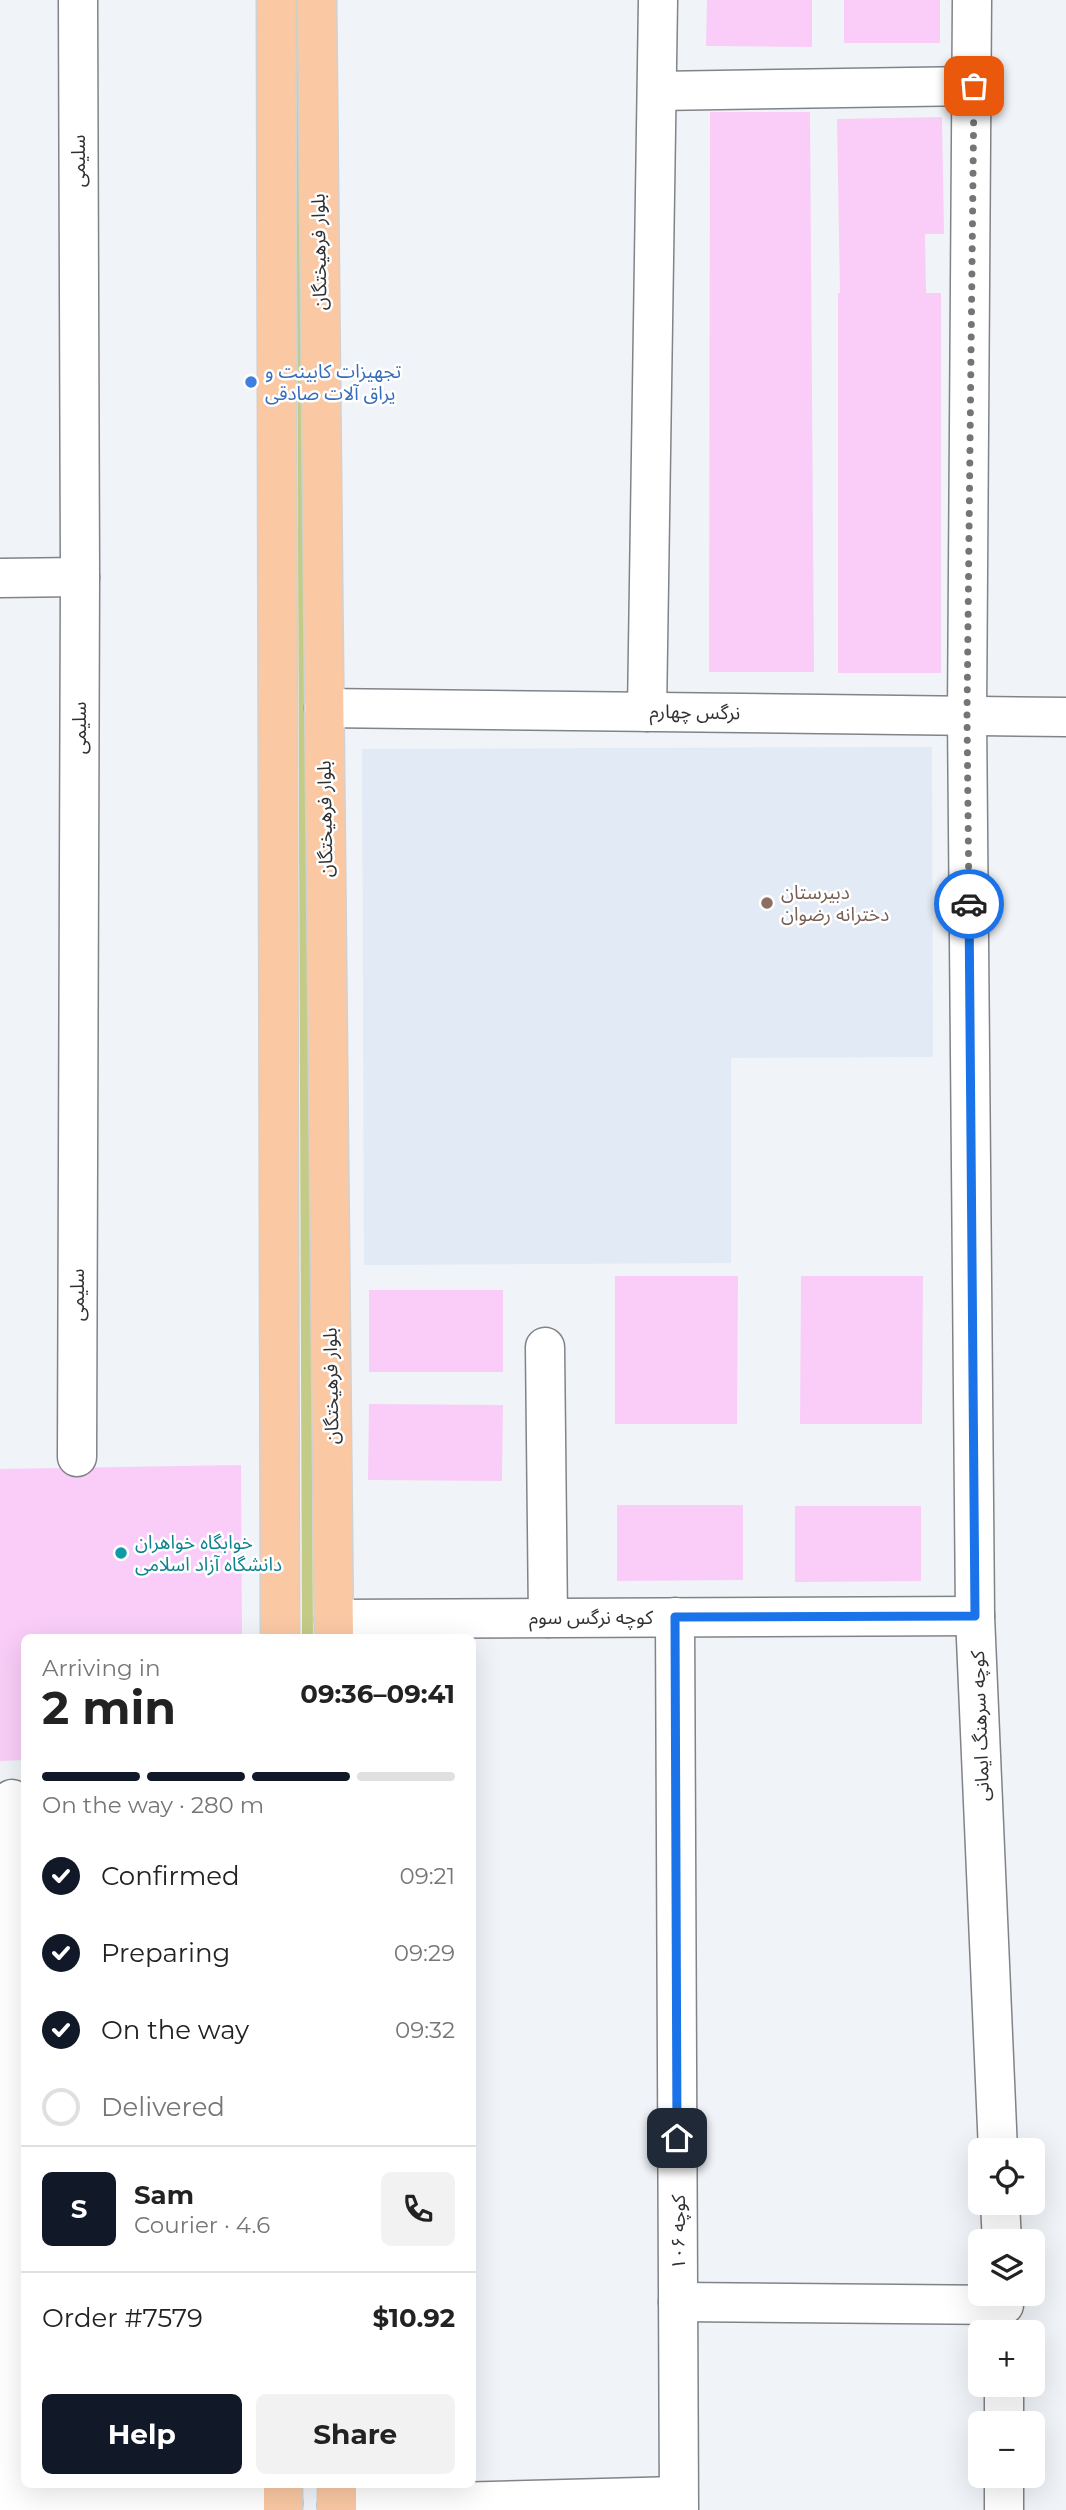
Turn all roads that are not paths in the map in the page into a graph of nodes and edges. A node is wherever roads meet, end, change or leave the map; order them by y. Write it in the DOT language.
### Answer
graph roads {
  1 [pos="78,0"];
  2 [pos="276,0"];
  3 [pos="317,0"];
  4 [pos="658,0"];
  5 [pos="972,0"];
  6 [pos="974,86"];
  7 [pos="657,91"];
  8 [pos="80,577"];
  9 [pos="0,578"];
  10 [pos="324,708"];
  11 [pos="647,712"];
  12 [pos="967,715"];
  13 [pos="1066,716"];
  14 [pos="545,1347"];
  15 [pos="77,1457"];
  16 [pos="975,1616"];
  17 [pos="675,1617"];
  18 [pos="548,1618"];
  19 [pos="334,1628"];
  20 [pos="280,1634"];
  21 [pos="12,1800"];
  22 [pos="997,2138"];
  23 [pos="11,2172"];
  24 [pos="678,2302"];
  25 [pos="1004,2311"];
  26 [pos="1004,2488"];
  27 [pos="283,2499"];
  28 [pos="337,2500"];
  29 [pos="678,2503"];
  30 [pos="3,2505"];
  31 [pos="1004,2510"];
  1 -- 8 [label="street, سلیمی"];
  2 -- 20 [label="main road"];
  3 -- 10 [label="main road, بلوار فرهیختگان"];
  4 -- 7 [label="street"];
  5 -- 6 [label="street, کوچه سرهنگ ایمانی"];
  6 -- 7 [label="street"];
  6 -- 12 [label="street, کوچه سرهنگ ایمانی"];
  7 -- 11 [label="street"];
  8 -- 9 [label="street"];
  8 -- 15 [label="street, سلیمی"];
  10 -- 11 [label="street, نرگس چهارم"];
  10 -- 19 [label="main road, بلوار فرهیختگان"];
  11 -- 12 [label="street, نرگس چهارم"];
  12 -- 13 [label="street, نرگس چهارم"];
  12 -- 16 [label="street, کوچه سرهنگ ایمانی"];
  14 -- 18 [label="street"];
  16 -- 17 [label="street, کوچه نرگس سوم"];
  16 -- 22 [label="street, کوچه سرهنگ ایمانی"];
  17 -- 18 [label="street, کوچه نرگس سوم"];
  17 -- 24 [label="street, کوچه ۱۰۶"];
  18 -- 19 [label="street, کوچه نرگس سوم"];
  21 -- 23 [label="street"];
  23 -- 30 [label="street"];
  24 -- 25 [label="street"];
  24 -- 29 [label="street, کوچه ۱۰۶"];
  26 -- 31 [label="street"];
  27 -- 30 [label="street"];
  28 -- 29 [label="street"];
}
